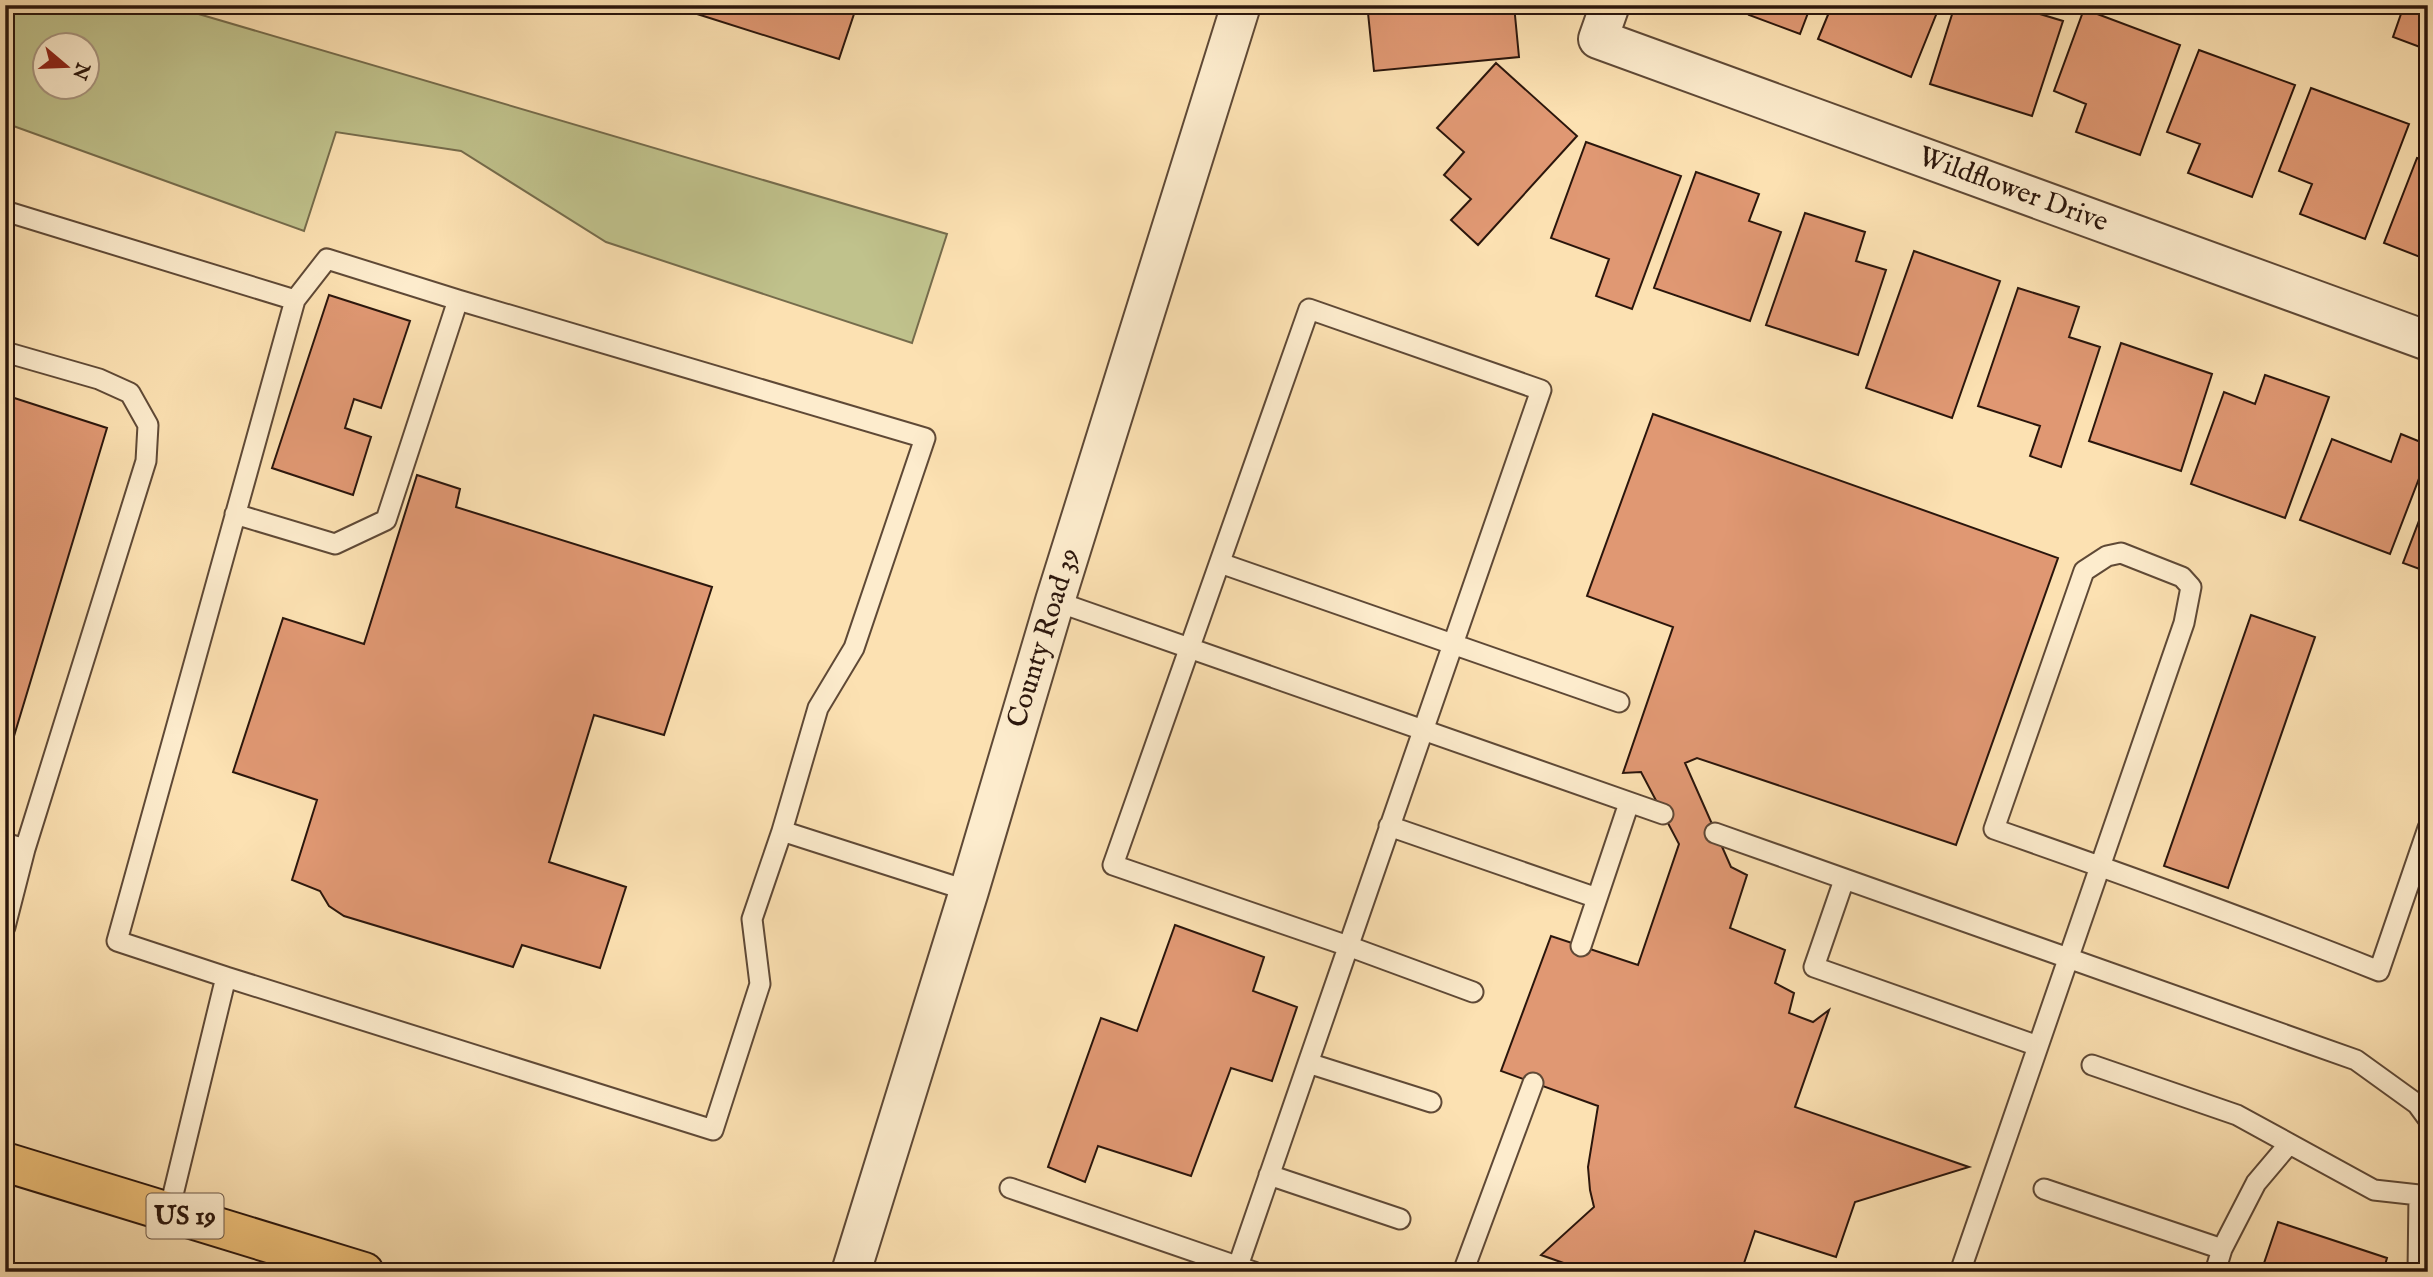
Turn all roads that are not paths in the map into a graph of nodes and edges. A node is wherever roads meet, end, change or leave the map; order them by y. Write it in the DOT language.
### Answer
graph roads {
  1 [pos="1241,5"];
  2 [pos="1604,22"];
  3 [pos="5,211"];
  4 [pos="295,300"];
  5 [pos="458,300"];
  6 [pos="2428,341"];
  7 [pos="5,352"];
  8 [pos="235,514"];
  9 [pos="1220,563"];
  10 [pos="1055,601"];
  11 [pos="1453,643"];
  12 [pos="1190,648"];
  13 [pos="1619,702"];
  14 [pos="1422,730"];
  15 [pos="1629,803"];
  16 [pos="1663,814"];
  17 [pos="1389,826"];
  18 [pos="2428,828"];
  19 [pos="782,831"];
  20 [pos="1715,833"];
  21 [pos="5,843"];
  22 [pos="25,849"];
  23 [pos="2100,866"];
  24 [pos="1844,880"];
  25 [pos="969,891"];
  26 [pos="1597,898"];
  27 [pos="5,927"];
  28 [pos="1348,946"];
  29 [pos="1581,946"];
  30 [pos="2068,959"];
  31 [pos="226,977"];
  32 [pos="1473,992"];
  33 [pos="2038,1045"];
  34 [pos="1308,1063"];
  35 [pos="2092,1065"];
  36 [pos="1533,1083"];
  37 [pos="1431,1102"];
  38 [pos="2428,1119"];
  39 [pos="2289,1144"];
  40 [pos="5,1162"];
  41 [pos="1269,1175"];
  42 [pos="1010,1188"];
  43 [pos="2044,1189"];
  44 [pos="2423,1195"];
  45 [pos="169,1211"];
  46 [pos="1400,1219"];
  47 [pos="2222,1249"];
  48 [pos="1246,1269"];
  49 [pos="364,1272"];
  50 [pos="850,1272"];
  51 [pos="1462,1272"];
  52 [pos="1959,1272"];
  53 [pos="2215,1272"];
  54 [pos="2418,1272"];
  1 -- 10 [label="street, County Road 39"];
  2 -- 6 [label="street, Wildflower Drive"];
  3 -- 4 [label="lane"];
  4 -- 5 [label="lane"];
  4 -- 8 [label="lane"];
  5 -- 8 [label="lane"];
  5 -- 19 [label="lane"];
  7 -- 22 [label="lane"];
  8 -- 31 [label="lane"];
  9 -- 11 [label="lane"];
  9 -- 11 [label="lane"];
  9 -- 12 [label="lane"];
  10 -- 12 [label="lane"];
  10 -- 25 [label="street, County Road 39"];
  11 -- 13 [label="lane"];
  11 -- 14 [label="lane"];
  12 -- 14 [label="lane"];
  12 -- 28 [label="lane"];
  14 -- 15 [label="lane"];
  14 -- 17 [label="lane"];
  15 -- 16 [label="lane"];
  15 -- 26 [label="lane"];
  17 -- 26 [label="lane"];
  17 -- 28 [label="lane"];
  18 -- 23 [label="lane"];
  19 -- 25 [label="lane"];
  19 -- 31 [label="lane"];
  20 -- 24 [label="lane"];
  21 -- 22 [label="lane"];
  22 -- 27 [label="lane"];
  23 -- 23 [label="lane"];
  23 -- 30 [label="lane"];
  24 -- 30 [label="lane"];
  24 -- 33 [label="lane"];
  25 -- 50 [label="street, County Road 39"];
  26 -- 29 [label="lane"];
  28 -- 32 [label="lane"];
  28 -- 34 [label="lane"];
  30 -- 33 [label="lane"];
  30 -- 38 [label="lane"];
  31 -- 45 [label="lane"];
  33 -- 52 [label="lane"];
  34 -- 37 [label="lane"];
  34 -- 41 [label="lane"];
  35 -- 39 [label="lane"];
  36 -- 51 [label="lane"];
  39 -- 44 [label="lane"];
  39 -- 47 [label="lane"];
  40 -- 45 [label="highway, US 19"];
  41 -- 46 [label="lane"];
  41 -- 48 [label="lane"];
  42 -- 48 [label="lane"];
  43 -- 47 [label="lane"];
  44 -- 54 [label="lane"];
  45 -- 49 [label="highway, US 19"];
  47 -- 53 [label="lane"];
}
